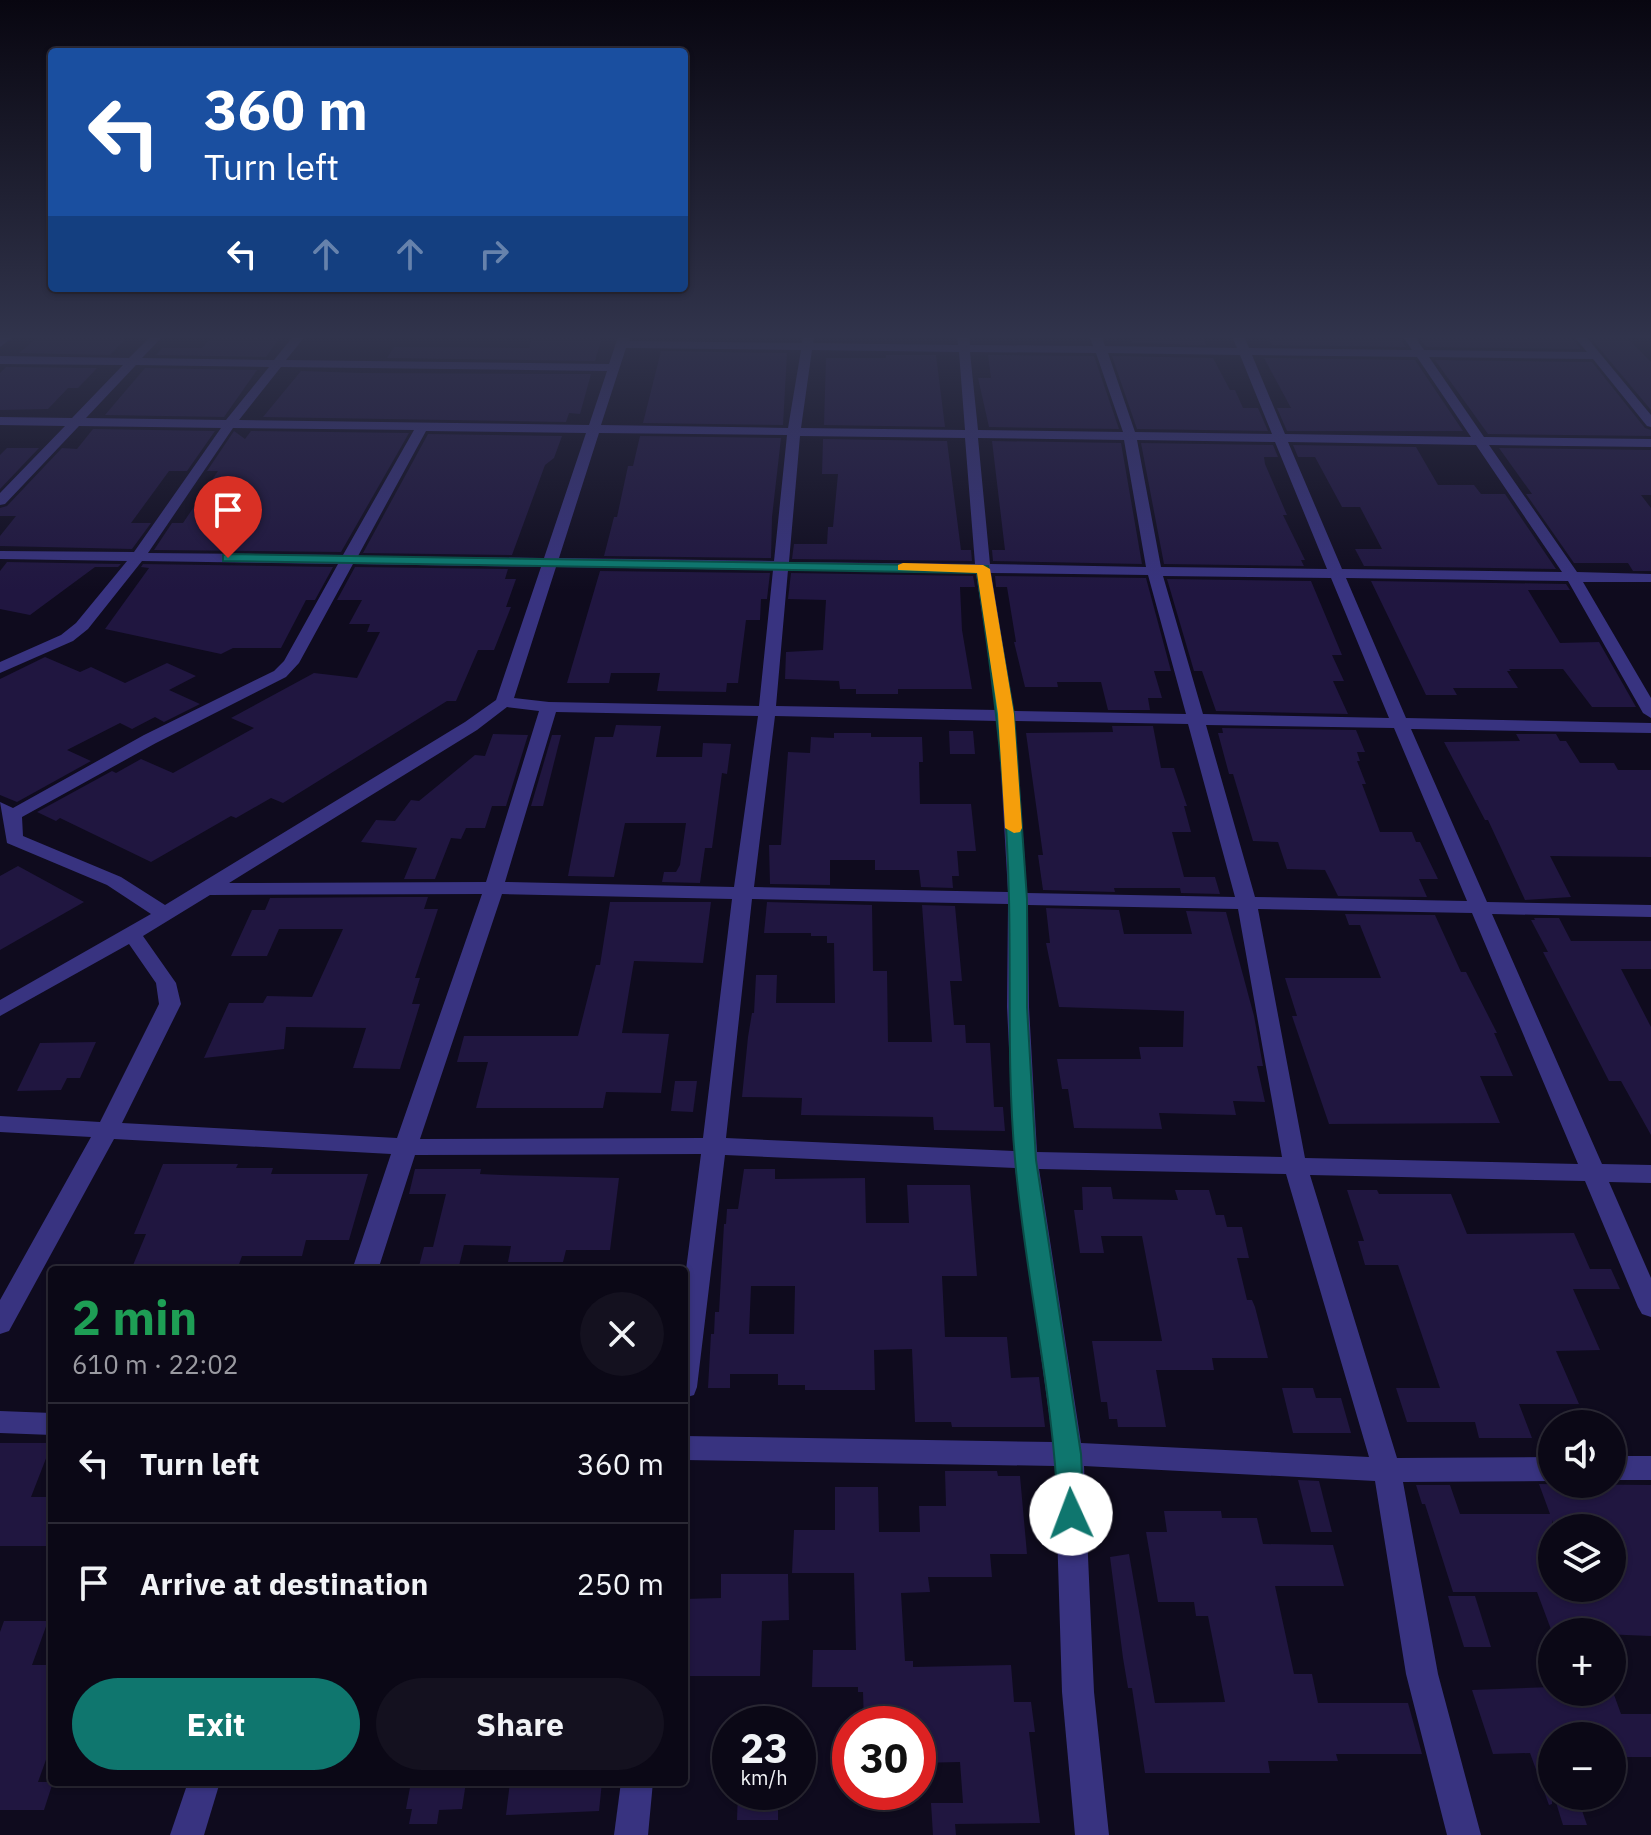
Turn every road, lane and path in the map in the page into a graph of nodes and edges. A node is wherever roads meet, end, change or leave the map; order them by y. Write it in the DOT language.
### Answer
graph roads {
  1 [pos="75,420"];
  2 [pos="233,420"];
  3 [pos="597,420"];
  4 [pos="796,420"];
  5 [pos="972,420"];
  6 [pos="1125,420"];
  7 [pos="1273,420"];
  8 [pos="1466,420"];
  9 [pos="0,421"];
  10 [pos="73,422"];
  11 [pos="229,425"];
  12 [pos="422,427"];
  13 [pos="594,430"];
  14 [pos="794,432"];
  15 [pos="973,434"];
  16 [pos="1130,435"];
  17 [pos="1280,438"];
  18 [pos="1480,441"];
  19 [pos="1651,443"];
  20 [pos="0,501"];
  21 [pos="0,555"];
  22 [pos="138,557"];
  23 [pos="348,560"];
  24 [pos="552,562"];
  25 [pos="782,565"];
  26 [pos="983,569"];
  27 [pos="1155,573"];
  28 [pos="1336,573"];
  29 [pos="1572,576"];
  30 [pos="1651,578"];
  31 [pos="0,668"];
  32 [pos="504,702"];
  33 [pos="549,707"];
  34 [pos="767,709"];
  35 [pos="1651,713"];
  36 [pos="1006,714"];
  37 [pos="1198,720"];
  38 [pos="1400,723"];
  39 [pos="1651,728"];
  40 [pos="7,812"];
  41 [pos="7,843"];
  42 [pos="494,888"];
  43 [pos="202,889"];
  44 [pos="744,892"];
  45 [pos="1018,899"];
  46 [pos="1247,905"];
  47 [pos="1479,908"];
  48 [pos="1651,911"];
  49 [pos="165,914"];
  50 [pos="132,934"];
  51 [pos="0,1009"];
  52 [pos="0,1124"];
  53 [pos="106,1132"];
  54 [pos="714,1146"];
  55 [pos="406,1147"];
  56 [pos="1026,1160"];
  57 [pos="1295,1166"];
  58 [pos="1593,1172"];
  59 [pos="1651,1174"];
  60 [pos="366,1266"];
  61 [pos="1651,1307"];
  62 [pos="0,1324"];
  63 [pos="688,1355"];
  64 [pos="0,1422"];
  65 [pos="48,1424"];
  66 [pos="688,1448"];
  67 [pos="1069,1454"];
  68 [pos="1626,1468"];
  69 [pos="1651,1468"];
  70 [pos="1538,1469"];
  71 [pos="1387,1470"];
  72 [pos="203,1786"];
  73 [pos="637,1786"];
  74 [pos="187,1835"];
  75 [pos="631,1835"];
  76 [pos="1092,1835"];
  77 [pos="1464,1835"];
  1 -- 10 [label="street"];
  2 -- 11 [label="street"];
  3 -- 13 [label="street"];
  4 -- 14 [label="street"];
  5 -- 15 [label="street"];
  6 -- 16 [label="street"];
  7 -- 17 [label="street"];
  8 -- 18 [label="street"];
  9 -- 10 [label="street"];
  10 -- 11 [label="street"];
  10 -- 20 [label="street"];
  11 -- 12 [label="street"];
  11 -- 22 [label="street"];
  12 -- 13 [label="street"];
  12 -- 23 [label="street"];
  13 -- 14 [label="street"];
  13 -- 24 [label="street"];
  14 -- 15 [label="street"];
  14 -- 25 [label="street"];
  15 -- 16 [label="street"];
  15 -- 26 [label="street"];
  16 -- 17 [label="street"];
  16 -- 27 [label="street"];
  17 -- 18 [label="street"];
  17 -- 28 [label="street"];
  18 -- 19 [label="street"];
  18 -- 29 [label="street"];
  21 -- 22 [label="street"];
  22 -- 23 [label="street"];
  22 -- 31 [label="street"];
  23 -- 24 [label="street"];
  23 -- 40 [label="street"];
  24 -- 25 [label="street"];
  24 -- 32 [label="street"];
  25 -- 26 [label="street"];
  25 -- 34 [label="street"];
  26 -- 27 [label="street"];
  26 -- 36 [label="street"];
  27 -- 28 [label="street"];
  27 -- 37 [label="street"];
  28 -- 29 [label="street"];
  28 -- 38 [label="street"];
  29 -- 30 [label="street"];
  29 -- 35 [label="street"];
  32 -- 33 [label="street"];
  32 -- 43 [label="street"];
  33 -- 34 [label="street"];
  33 -- 42 [label="street"];
  34 -- 36 [label="street"];
  34 -- 44 [label="street"];
  36 -- 37 [label="street"];
  36 -- 45 [label="street"];
  37 -- 38 [label="street"];
  37 -- 46 [label="street"];
  38 -- 39 [label="street"];
  38 -- 47 [label="street"];
  40 -- 41 [label="street"];
  41 -- 49 [label="street"];
  42 -- 43 [label="street"];
  42 -- 44 [label="street"];
  42 -- 55 [label="street"];
  43 -- 49 [label="street"];
  44 -- 45 [label="street"];
  44 -- 54 [label="street"];
  45 -- 46 [label="street"];
  45 -- 56 [label="street"];
  46 -- 47 [label="street"];
  46 -- 57 [label="street"];
  47 -- 48 [label="street"];
  47 -- 58 [label="street"];
  49 -- 50 [label="street"];
  50 -- 51 [label="street"];
  50 -- 53 [label="street"];
  52 -- 53 [label="street"];
  53 -- 55 [label="street"];
  53 -- 62 [label="street"];
  54 -- 55 [label="street"];
  54 -- 56 [label="street"];
  54 -- 63 [label="street"];
  55 -- 60 [label="street"];
  56 -- 57 [label="street"];
  56 -- 67 [label="street"];
  57 -- 58 [label="street"];
  57 -- 71 [label="street"];
  58 -- 59 [label="street"];
  58 -- 61 [label="street"];
  64 -- 65 [label="street"];
  66 -- 67 [label="street"];
  67 -- 71 [label="street"];
  67 -- 76 [label="street"];
  68 -- 69 [label="street"];
  70 -- 71 [label="street"];
  71 -- 77 [label="street"];
  72 -- 74 [label="street"];
  73 -- 75 [label="street"];
}
